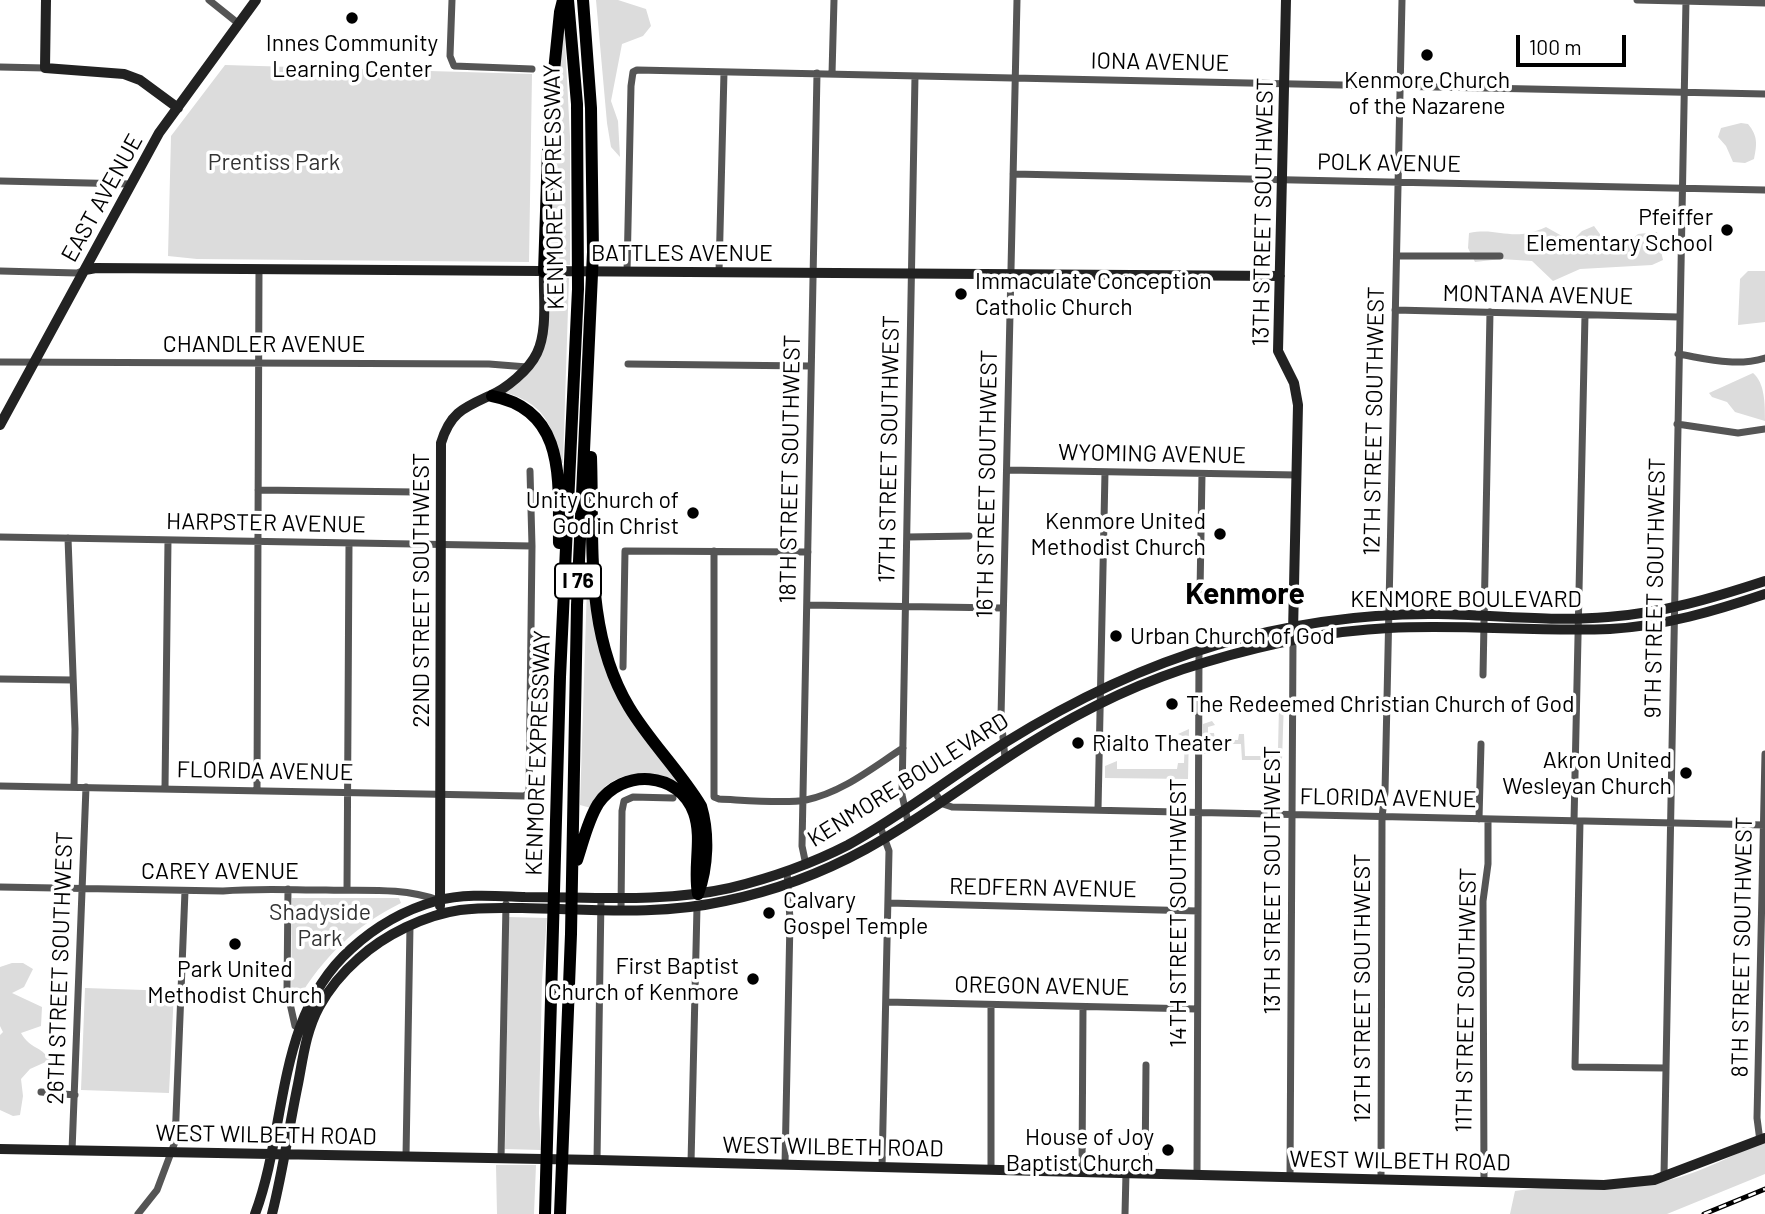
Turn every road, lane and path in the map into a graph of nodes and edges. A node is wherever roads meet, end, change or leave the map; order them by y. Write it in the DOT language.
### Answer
graph roads {
  1 [pos="46,0"];
  2 [pos="209,0"];
  3 [pos="256,0"];
  4 [pos="452,0"];
  5 [pos="566,0"];
  6 [pos="583,0"];
  7 [pos="834,0"];
  8 [pos="1017,0"];
  9 [pos="1286,0"];
  10 [pos="1402,0"];
  11 [pos="1637,0"];
  12 [pos="1686,1"];
  13 [pos="1765,3"];
  14 [pos="239,24"];
  15 [pos="0,67"];
  16 [pos="45,68"];
  17 [pos="532,69"];
  18 [pos="724,72"];
  19 [pos="817,73"];
  20 [pos="832,74"];
  21 [pos="915,76"];
  22 [pos="1015,78"];
  23 [pos="1284,84"];
  24 [pos="1400,86"];
  25 [pos="1684,92"];
  26 [pos="1765,94"];
  27 [pos="178,108"];
  28 [pos="1013,174"];
  29 [pos="1282,180"];
  30 [pos="0,181"];
  31 [pos="1398,182"];
  32 [pos="131,184"];
  33 [pos="1682,188"];
  34 [pos="1765,190"];
  35 [pos="1396,256"];
  36 [pos="1500,256"];
  37 [pos="85,270"];
  38 [pos="259,270"];
  39 [pos="0,271"];
  40 [pos="544,272"];
  41 [pos="627,272"];
  42 [pos="719,272"];
  43 [pos="813,273"];
  44 [pos="911,273"];
  45 [pos="1011,274"];
  46 [pos="1280,276"];
  47 [pos="1395,310"];
  48 [pos="1490,312"];
  49 [pos="1585,315"];
  50 [pos="1679,317"];
  51 [pos="1678,354"];
  52 [pos="1765,358"];
  53 [pos="0,362"];
  54 [pos="34,363"];
  55 [pos="258,363"];
  56 [pos="628,364"];
  57 [pos="810,366"];
  58 [pos="527,367"];
  59 [pos="588,367"];
  60 [pos="492,396"];
  61 [pos="1677,424"];
  62 [pos="0,425"];
  63 [pos="1765,429"];
  64 [pos="1007,470"];
  65 [pos="530,471"];
  66 [pos="1105,472"];
  67 [pos="1202,474"];
  68 [pos="1297,475"];
  69 [pos="258,490"];
  70 [pos="416,492"];
  71 [pos="969,536"];
  72 [pos="0,537"];
  73 [pos="907,537"];
  74 [pos="68,538"];
  75 [pos="168,540"];
  76 [pos="258,543"];
  77 [pos="349,544"];
  78 [pos="441,545"];
  79 [pos="532,547"];
  80 [pos="714,551"];
  81 [pos="808,552"];
  82 [pos="1765,581"];
  83 [pos="1200,592"];
  84 [pos="1765,594"];
  85 [pos="807,605"];
  86 [pos="905,607"];
  87 [pos="1003,608"];
  88 [pos="1674,609"];
  89 [pos="1389,615"];
  90 [pos="1484,616"];
  91 [pos="1674,621"];
  92 [pos="1579,624"];
  93 [pos="1293,626"];
  94 [pos="1484,627"];
  95 [pos="1389,628"];
  96 [pos="1293,639"];
  97 [pos="1199,651"];
  98 [pos="1198,664"];
  99 [pos="622,667"];
  100 [pos="1483,675"];
  101 [pos="560,677"];
  102 [pos="0,679"];
  103 [pos="72,680"];
  104 [pos="1100,690"];
  105 [pos="1099,704"];
  106 [pos="1003,744"];
  107 [pos="1481,744"];
  108 [pos="903,748"];
  109 [pos="1765,754"];
  110 [pos="1005,758"];
  111 [pos="0,786"];
  112 [pos="74,787"];
  113 [pos="86,787"];
  114 [pos="165,788"];
  115 [pos="257,790"];
  116 [pos="933,790"];
  117 [pos="348,793"];
  118 [pos="439,794"];
  119 [pos="673,798"];
  120 [pos="803,801"];
  121 [pos="941,801"];
  122 [pos="905,809"];
  123 [pos="1098,810"];
  124 [pos="1196,813"];
  125 [pos="1291,815"];
  126 [pos="1382,817"];
  127 [pos="1479,818"];
  128 [pos="1488,819"];
  129 [pos="1577,821"];
  130 [pos="908,822"];
  131 [pos="1671,823"];
  132 [pos="1764,825"];
  133 [pos="880,826"];
  134 [pos="884,838"];
  135 [pos="806,865"];
  136 [pos="787,871"];
  137 [pos="572,873"];
  138 [pos="788,884"];
  139 [pos="0,887"];
  140 [pos="83,889"];
  141 [pos="288,890"];
  142 [pos="347,890"];
  143 [pos="185,891"];
  144 [pos="506,896"];
  145 [pos="600,898"];
  146 [pos="621,899"];
  147 [pos="439,900"];
  148 [pos="698,900"];
  149 [pos="888,903"];
  150 [pos="506,908"];
  151 [pos="555,909"];
  152 [pos="600,911"];
  153 [pos="621,911"];
  154 [pos="1198,911"];
  155 [pos="441,914"];
  156 [pos="410,926"];
  157 [pos="886,1002"];
  158 [pos="991,1004"];
  159 [pos="1083,1007"];
  160 [pos="1197,1009"];
  161 [pos="304,1031"];
  162 [pos="1146,1065"];
  163 [pos="1666,1068"];
  164 [pos="41,1093"];
  165 [pos="75,1095"];
  166 [pos="1762,1140"];
  167 [pos="0,1149"];
  168 [pos="72,1151"];
  169 [pos="171,1154"];
  170 [pos="271,1155"];
  171 [pos="285,1155"];
  172 [pos="407,1156"];
  173 [pos="501,1159"];
  174 [pos="597,1160"];
  175 [pos="691,1163"];
  176 [pos="785,1166"];
  177 [pos="882,1168"];
  178 [pos="991,1170"];
  179 [pos="1082,1172"];
  180 [pos="1126,1173"];
  181 [pos="1145,1174"];
  182 [pos="1197,1175"];
  183 [pos="1664,1176"];
  184 [pos="1290,1177"];
  185 [pos="1381,1179"];
  186 [pos="1484,1182"];
  187 [pos="138,1214"];
  188 [pos="255,1214"];
  189 [pos="272,1214"];
  190 [pos="545,1214"];
  191 [pos="560,1214"];
  192 [pos="1125,1214"];
  1 -- 16 [label="main road"];
  2 -- 14 [label="street"];
  3 -- 14 [label="main road, EAST AVENUE"];
  4 -- 17 [label="street"];
  5 -- 40 [label="highway"];
  5 -- 101 [label="highway, KENMORE EXPRESSWAY / I 76"];
  6 -- 59 [label="highway, KENMORE EXPRESSWAY / I 76"];
  7 -- 20 [label="street"];
  8 -- 22 [label="street, 16TH STREET SOUTHWEST"];
  9 -- 23 [label="main road, 13TH STREET SOUTHWEST"];
  10 -- 24 [label="street, 12TH STREET SOUTHWEST"];
  11 -- 12 [label="street"];
  12 -- 13 [label="street"];
  12 -- 25 [label="street, 9TH STREET SOUTHWEST"];
  14 -- 27 [label="main road, EAST AVENUE"];
  15 -- 16 [label="street"];
  16 -- 27 [label="main road"];
  18 -- 19 [label="street, IONA AVENUE"];
  18 -- 41 [label="street, IONA AVENUE"];
  18 -- 42 [label="street"];
  19 -- 20 [label="street, IONA AVENUE"];
  19 -- 43 [label="street, 18TH STREET SOUTHWEST"];
  20 -- 21 [label="street, IONA AVENUE"];
  21 -- 22 [label="street, IONA AVENUE"];
  21 -- 44 [label="street, 17TH STREET SOUTHWEST"];
  22 -- 23 [label="street, IONA AVENUE"];
  22 -- 28 [label="street, 16TH STREET SOUTHWEST"];
  23 -- 24 [label="street, IONA AVENUE"];
  23 -- 29 [label="main road, 13TH STREET SOUTHWEST"];
  24 -- 25 [label="street, IONA AVENUE"];
  24 -- 31 [label="street, 12TH STREET SOUTHWEST"];
  25 -- 26 [label="street, IONA AVENUE"];
  25 -- 33 [label="street, 9TH STREET SOUTHWEST"];
  27 -- 32 [label="main road, EAST AVENUE"];
  28 -- 29 [label="street, POLK AVENUE"];
  28 -- 45 [label="street, 16TH STREET SOUTHWEST"];
  29 -- 31 [label="street, POLK AVENUE"];
  29 -- 46 [label="main road, 13TH STREET SOUTHWEST"];
  30 -- 32 [label="street"];
  31 -- 33 [label="street, POLK AVENUE"];
  31 -- 35 [label="street, 12TH STREET SOUTHWEST"];
  32 -- 37 [label="main road, EAST AVENUE"];
  33 -- 34 [label="street, POLK AVENUE"];
  33 -- 50 [label="street, 9TH STREET SOUTHWEST"];
  35 -- 36 [label="street"];
  35 -- 47 [label="street, 12TH STREET SOUTHWEST"];
  37 -- 38 [label="main road, BATTLES AVENUE"];
  37 -- 39 [label="street"];
  37 -- 54 [label="main road, EAST AVENUE"];
  38 -- 40 [label="main road, BATTLES AVENUE"];
  38 -- 55 [label="street"];
  40 -- 41 [label="main road, BATTLES AVENUE"];
  40 -- 58 [label="main road, 22ND STREET SOUTHWEST"];
  41 -- 42 [label="main road, BATTLES AVENUE"];
  42 -- 43 [label="main road, BATTLES AVENUE"];
  43 -- 44 [label="main road, BATTLES AVENUE"];
  43 -- 57 [label="street, 18TH STREET SOUTHWEST"];
  44 -- 45 [label="main road, BATTLES AVENUE"];
  44 -- 73 [label="street, 17TH STREET SOUTHWEST"];
  45 -- 46 [label="main road, BATTLES AVENUE"];
  45 -- 64 [label="street, 16TH STREET SOUTHWEST"];
  46 -- 68 [label="main road, 13TH STREET SOUTHWEST"];
  47 -- 48 [label="street, MONTANA AVENUE"];
  47 -- 89 [label="street, 12TH STREET SOUTHWEST"];
  48 -- 49 [label="street, MONTANA AVENUE"];
  48 -- 90 [label="street"];
  49 -- 50 [label="street, MONTANA AVENUE"];
  49 -- 92 [label="street"];
  50 -- 51 [label="street, 9TH STREET SOUTHWEST"];
  51 -- 52 [label="street"];
  51 -- 61 [label="street, 9TH STREET SOUTHWEST"];
  53 -- 54 [label="street, CHANDLER AVENUE"];
  54 -- 55 [label="street, CHANDLER AVENUE"];
  54 -- 62 [label="main road, EAST AVENUE"];
  55 -- 58 [label="street, CHANDLER AVENUE"];
  55 -- 69 [label="street"];
  56 -- 57 [label="street"];
  57 -- 81 [label="street, 18TH STREET SOUTHWEST"];
  58 -- 60 [label="main road, 22ND STREET SOUTHWEST"];
  59 -- 137 [label="highway, KENMORE EXPRESSWAY / I 76"];
  59 -- 148 [label="highway"];
  60 -- 78 [label="main road, 22ND STREET SOUTHWEST"];
  60 -- 101 [label="highway"];
  61 -- 63 [label="street"];
  61 -- 88 [label="street, 9TH STREET SOUTHWEST"];
  64 -- 66 [label="street, WYOMING AVENUE"];
  64 -- 87 [label="street, 16TH STREET SOUTHWEST"];
  65 -- 79 [label="street"];
  66 -- 67 [label="street, WYOMING AVENUE"];
  66 -- 104 [label="street"];
  67 -- 68 [label="street, WYOMING AVENUE"];
  67 -- 83 [label="street"];
  68 -- 93 [label="main road, 13TH STREET SOUTHWEST"];
  69 -- 70 [label="street"];
  69 -- 76 [label="street"];
  71 -- 73 [label="street"];
  72 -- 74 [label="street, HARPSTER AVENUE"];
  73 -- 86 [label="street, 17TH STREET SOUTHWEST"];
  74 -- 75 [label="street, HARPSTER AVENUE"];
  74 -- 103 [label="street"];
  75 -- 76 [label="street, HARPSTER AVENUE"];
  75 -- 114 [label="street"];
  76 -- 77 [label="street, HARPSTER AVENUE"];
  76 -- 115 [label="street"];
  77 -- 78 [label="street, HARPSTER AVENUE"];
  77 -- 117 [label="street"];
  78 -- 79 [label="street, HARPSTER AVENUE"];
  78 -- 118 [label="main road, 22ND STREET SOUTHWEST"];
  79 -- 118 [label="street, FLORIDA AVENUE"];
  80 -- 81 [label="street"];
  80 -- 99 [label="street"];
  80 -- 120 [label="street"];
  81 -- 85 [label="street, 18TH STREET SOUTHWEST"];
  82 -- 88 [label="main road, KENMORE BOULEVARD"];
  84 -- 91 [label="main road, KENMORE BOULEVARD"];
  85 -- 86 [label="street"];
  85 -- 120 [label="street, 18TH STREET SOUTHWEST"];
  86 -- 87 [label="street"];
  86 -- 108 [label="street, 17TH STREET SOUTHWEST"];
  87 -- 106 [label="street, 16TH STREET SOUTHWEST"];
  88 -- 91 [label="street, 9TH STREET SOUTHWEST"];
  88 -- 92 [label="main road, KENMORE BOULEVARD"];
  89 -- 90 [label="main road, KENMORE BOULEVARD"];
  89 -- 93 [label="main road, KENMORE BOULEVARD"];
  89 -- 95 [label="street, 12TH STREET SOUTHWEST"];
  90 -- 92 [label="main road, KENMORE BOULEVARD"];
  90 -- 94 [label="street"];
  91 -- 92 [label="main road, KENMORE BOULEVARD"];
  91 -- 131 [label="street, 9TH STREET SOUTHWEST"];
  92 -- 94 [label="main road, KENMORE BOULEVARD"];
  92 -- 129 [label="street"];
  93 -- 96 [label="main road, 13TH STREET SOUTHWEST"];
  93 -- 97 [label="main road, KENMORE BOULEVARD"];
  94 -- 95 [label="main road, KENMORE BOULEVARD"];
  94 -- 100 [label="street"];
  95 -- 96 [label="main road, KENMORE BOULEVARD"];
  95 -- 126 [label="street, 12TH STREET SOUTHWEST"];
  96 -- 98 [label="main road, KENMORE BOULEVARD"];
  96 -- 125 [label="street, 13TH STREET SOUTHWEST"];
  97 -- 98 [label="street, 14TH STREET SOUTHWEST"];
  97 -- 104 [label="main road, KENMORE BOULEVARD"];
  98 -- 105 [label="main road, KENMORE BOULEVARD"];
  98 -- 124 [label="street, 14TH STREET SOUTHWEST"];
  101 -- 151 [label="highway, KENMORE EXPRESSWAY / I 76"];
  102 -- 103 [label="street"];
  103 -- 112 [label="street"];
  104 -- 105 [label="street"];
  104 -- 106 [label="main road, KENMORE BOULEVARD"];
  105 -- 110 [label="main road, KENMORE BOULEVARD"];
  105 -- 123 [label="street"];
  106 -- 110 [label="street, 16TH STREET SOUTHWEST"];
  106 -- 116 [label="main road, KENMORE BOULEVARD"];
  107 -- 127 [label="street"];
  108 -- 120 [label="street"];
  108 -- 122 [label="street, 17TH STREET SOUTHWEST"];
  109 -- 132 [label="street, 8TH STREET SOUTHWEST"];
  110 -- 121 [label="main road, KENMORE BOULEVARD"];
  111 -- 112 [label="street, FLORIDA AVENUE"];
  112 -- 113 [label="street, FLORIDA AVENUE"];
  113 -- 114 [label="street, FLORIDA AVENUE"];
  113 -- 140 [label="street, 26TH STREET SOUTHWEST"];
  114 -- 115 [label="street, FLORIDA AVENUE"];
  115 -- 117 [label="street, FLORIDA AVENUE"];
  116 -- 121 [label="street"];
  116 -- 122 [label="main road, KENMORE BOULEVARD"];
  117 -- 118 [label="street, FLORIDA AVENUE"];
  117 -- 142 [label="street"];
  118 -- 147 [label="main road, 22ND STREET SOUTHWEST"];
  119 -- 146 [label="street"];
  120 -- 135 [label="street, 18TH STREET SOUTHWEST"];
  121 -- 123 [label="street, FLORIDA AVENUE"];
  121 -- 130 [label="main road, KENMORE BOULEVARD"];
  122 -- 130 [label="street, 17TH STREET SOUTHWEST"];
  122 -- 133 [label="main road, KENMORE BOULEVARD"];
  123 -- 124 [label="street, FLORIDA AVENUE"];
  124 -- 125 [label="street, FLORIDA AVENUE"];
  124 -- 154 [label="street, 14TH STREET SOUTHWEST"];
  125 -- 126 [label="street, FLORIDA AVENUE"];
  125 -- 184 [label="street, 13TH STREET SOUTHWEST"];
  126 -- 127 [label="street, FLORIDA AVENUE"];
  126 -- 185 [label="street, 12TH STREET SOUTHWEST"];
  127 -- 128 [label="street, FLORIDA AVENUE"];
  128 -- 129 [label="street, FLORIDA AVENUE"];
  128 -- 186 [label="street, 11TH STREET SOUTHWEST"];
  129 -- 131 [label="street, FLORIDA AVENUE"];
  129 -- 163 [label="street"];
  130 -- 134 [label="main road, KENMORE BOULEVARD"];
  131 -- 132 [label="street, FLORIDA AVENUE"];
  131 -- 163 [label="street, 9TH STREET SOUTHWEST"];
  132 -- 166 [label="street, 8TH STREET SOUTHWEST"];
  133 -- 134 [label="street"];
  133 -- 135 [label="main road, KENMORE BOULEVARD"];
  134 -- 138 [label="main road, KENMORE BOULEVARD"];
  134 -- 149 [label="street"];
  135 -- 136 [label="main road, KENMORE BOULEVARD"];
  136 -- 138 [label="street"];
  136 -- 148 [label="main road, KENMORE BOULEVARD"];
  137 -- 148 [label="highway"];
  137 -- 191 [label="highway, KENMORE EXPRESSWAY / I 76"];
  138 -- 148 [label="main road, KENMORE BOULEVARD"];
  138 -- 176 [label="street"];
  139 -- 140 [label="street, CAREY AVENUE"];
  140 -- 143 [label="street, CAREY AVENUE"];
  140 -- 165 [label="street, 26TH STREET SOUTHWEST"];
  141 -- 142 [label="street, CAREY AVENUE"];
  141 -- 143 [label="street, CAREY AVENUE"];
  141 -- 161 [label="street"];
  142 -- 147 [label="street, CAREY AVENUE"];
  143 -- 169 [label="street"];
  144 -- 145 [label="main road, KENMORE BOULEVARD"];
  144 -- 147 [label="main road, KENMORE BOULEVARD"];
  144 -- 150 [label="street"];
  145 -- 146 [label="main road, KENMORE BOULEVARD"];
  145 -- 152 [label="street"];
  146 -- 148 [label="main road, KENMORE BOULEVARD"];
  146 -- 153 [label="street"];
  147 -- 155 [label="main road, 22ND STREET SOUTHWEST"];
  147 -- 161 [label="main road, KENMORE BOULEVARD"];
  148 -- 153 [label="main road, KENMORE BOULEVARD"];
  148 -- 175 [label="street"];
  149 -- 154 [label="street, REDFERN AVENUE"];
  149 -- 157 [label="street"];
  150 -- 151 [label="main road, KENMORE BOULEVARD"];
  150 -- 155 [label="main road, KENMORE BOULEVARD"];
  150 -- 173 [label="street"];
  151 -- 152 [label="main road, KENMORE BOULEVARD"];
  151 -- 190 [label="highway, KENMORE EXPRESSWAY / I 76"];
  152 -- 153 [label="main road, KENMORE BOULEVARD"];
  152 -- 174 [label="street"];
  154 -- 160 [label="street, 14TH STREET SOUTHWEST"];
  155 -- 156 [label="main road, KENMORE BOULEVARD"];
  156 -- 161 [label="main road, KENMORE BOULEVARD"];
  156 -- 172 [label="street"];
  157 -- 158 [label="street, OREGON AVENUE"];
  157 -- 177 [label="street"];
  158 -- 159 [label="street, OREGON AVENUE"];
  158 -- 178 [label="street"];
  159 -- 160 [label="street, OREGON AVENUE"];
  159 -- 179 [label="street"];
  160 -- 182 [label="street, 14TH STREET SOUTHWEST"];
  161 -- 170 [label="main road, KENMORE BOULEVARD"];
  161 -- 171 [label="main road, KENMORE BOULEVARD"];
  162 -- 181 [label="street"];
  163 -- 183 [label="street, 9TH STREET SOUTHWEST"];
  164 -- 165 [label="street"];
  165 -- 168 [label="street, 26TH STREET SOUTHWEST"];
  166 -- 183 [label="main road, WEST WILBETH ROAD"];
  167 -- 168 [label="main road, WEST WILBETH ROAD"];
  168 -- 169 [label="main road, WEST WILBETH ROAD"];
  169 -- 170 [label="main road, WEST WILBETH ROAD"];
  169 -- 187 [label="street"];
  170 -- 171 [label="main road, WEST WILBETH ROAD"];
  170 -- 188 [label="main road, KENMORE BOULEVARD"];
  171 -- 172 [label="main road, WEST WILBETH ROAD"];
  171 -- 189 [label="main road, KENMORE BOULEVARD"];
  172 -- 173 [label="main road, WEST WILBETH ROAD"];
  173 -- 174 [label="main road, WEST WILBETH ROAD"];
  174 -- 175 [label="main road, WEST WILBETH ROAD"];
  175 -- 176 [label="main road, WEST WILBETH ROAD"];
  176 -- 177 [label="main road, WEST WILBETH ROAD"];
  177 -- 178 [label="main road, WEST WILBETH ROAD"];
  178 -- 179 [label="main road, WEST WILBETH ROAD"];
  179 -- 180 [label="main road, WEST WILBETH ROAD"];
  180 -- 181 [label="main road, WEST WILBETH ROAD"];
  180 -- 192 [label="street"];
  181 -- 182 [label="main road, WEST WILBETH ROAD"];
  182 -- 184 [label="main road, WEST WILBETH ROAD"];
  183 -- 186 [label="main road, WEST WILBETH ROAD"];
  184 -- 185 [label="main road, WEST WILBETH ROAD"];
  185 -- 186 [label="main road, WEST WILBETH ROAD"];
}
